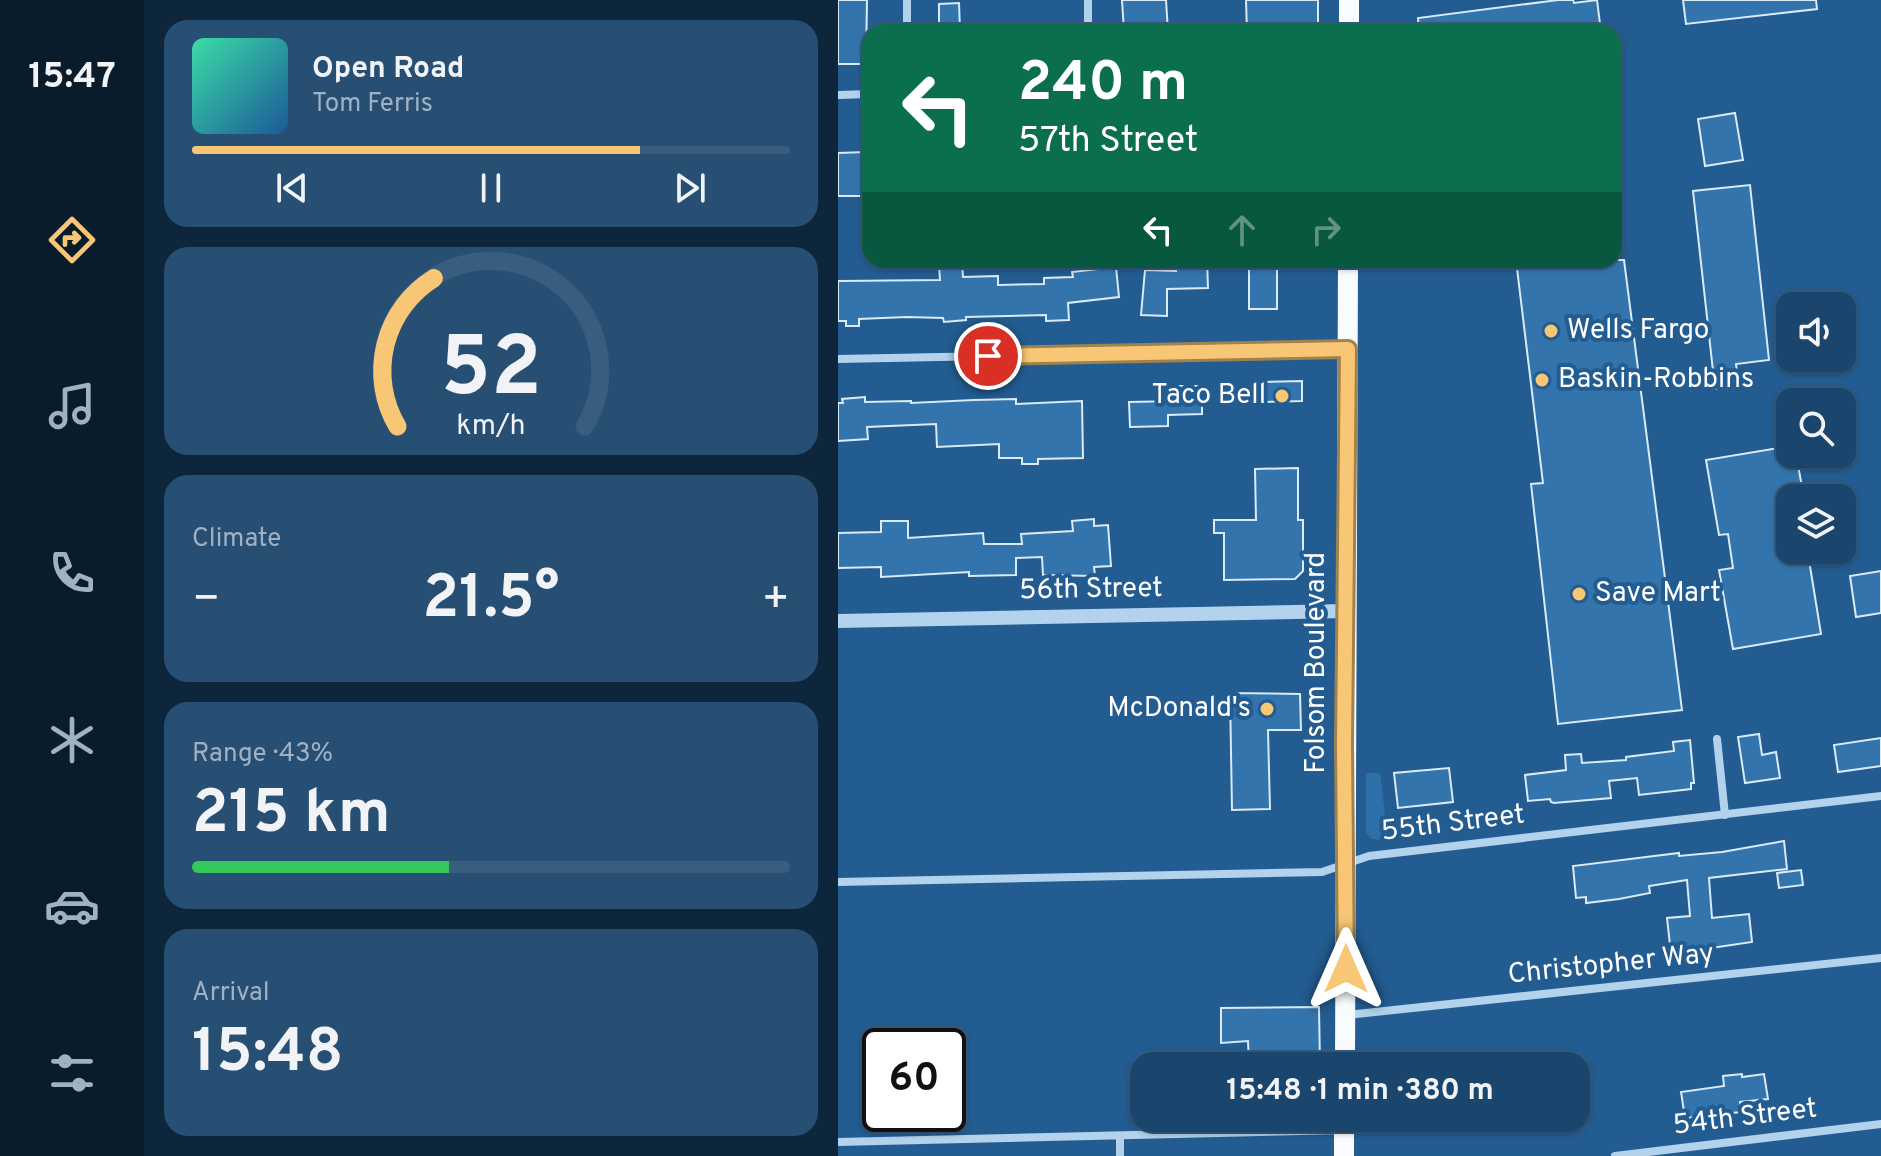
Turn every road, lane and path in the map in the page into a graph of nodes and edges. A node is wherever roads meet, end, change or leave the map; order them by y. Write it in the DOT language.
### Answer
graph roads {
  1 [pos="907,0"];
  2 [pos="1088,0"];
  3 [pos="1349,0"];
  4 [pos="907,24"];
  5 [pos="1088,24"];
  6 [pos="1349,24"];
  7 [pos="862,94"];
  8 [pos="838,95"];
  9 [pos="1348,268"];
  10 [pos="1348,349"];
  11 [pos="838,359"];
  12 [pos="1345,611"];
  13 [pos="838,621"];
  14 [pos="1717,739"];
  15 [pos="1881,796"];
  16 [pos="1725,815"];
  17 [pos="1346,864"];
  18 [pos="838,882"];
  19 [pos="1881,958"];
  20 [pos="1346,1015"];
  21 [pos="1345,1052"];
  22 [pos="1881,1124"];
  23 [pos="1195,1132"];
  24 [pos="1344,1132"];
  25 [pos="1120,1136"];
  26 [pos="838,1142"];
  27 [pos="1120,1156"];
  28 [pos="1344,1156"];
  29 [pos="1615,1156"];
  1 -- 4 [label="street"];
  2 -- 5 [label="street"];
  3 -- 6 [label="main road"];
  7 -- 8 [label="street"];
  9 -- 10 [label="main road, Folsom Boulevard"];
  10 -- 11 [label="street"];
  10 -- 12 [label="main road, Folsom Boulevard"];
  12 -- 13 [label="street, 56th Street"];
  12 -- 17 [label="main road, Folsom Boulevard"];
  14 -- 16 [label="street"];
  15 -- 16 [label="street, 55th Street"];
  16 -- 17 [label="street, 55th Street"];
  17 -- 18 [label="street, 55th Street"];
  17 -- 20 [label="main road, Folsom Boulevard"];
  19 -- 20 [label="street, Christopher Way"];
  20 -- 21 [label="main road, Folsom Boulevard"];
  22 -- 29 [label="street, 54th Street"];
  23 -- 25 [label="street"];
  24 -- 28 [label="main road"];
  25 -- 26 [label="street"];
  25 -- 27 [label="street"];
}
